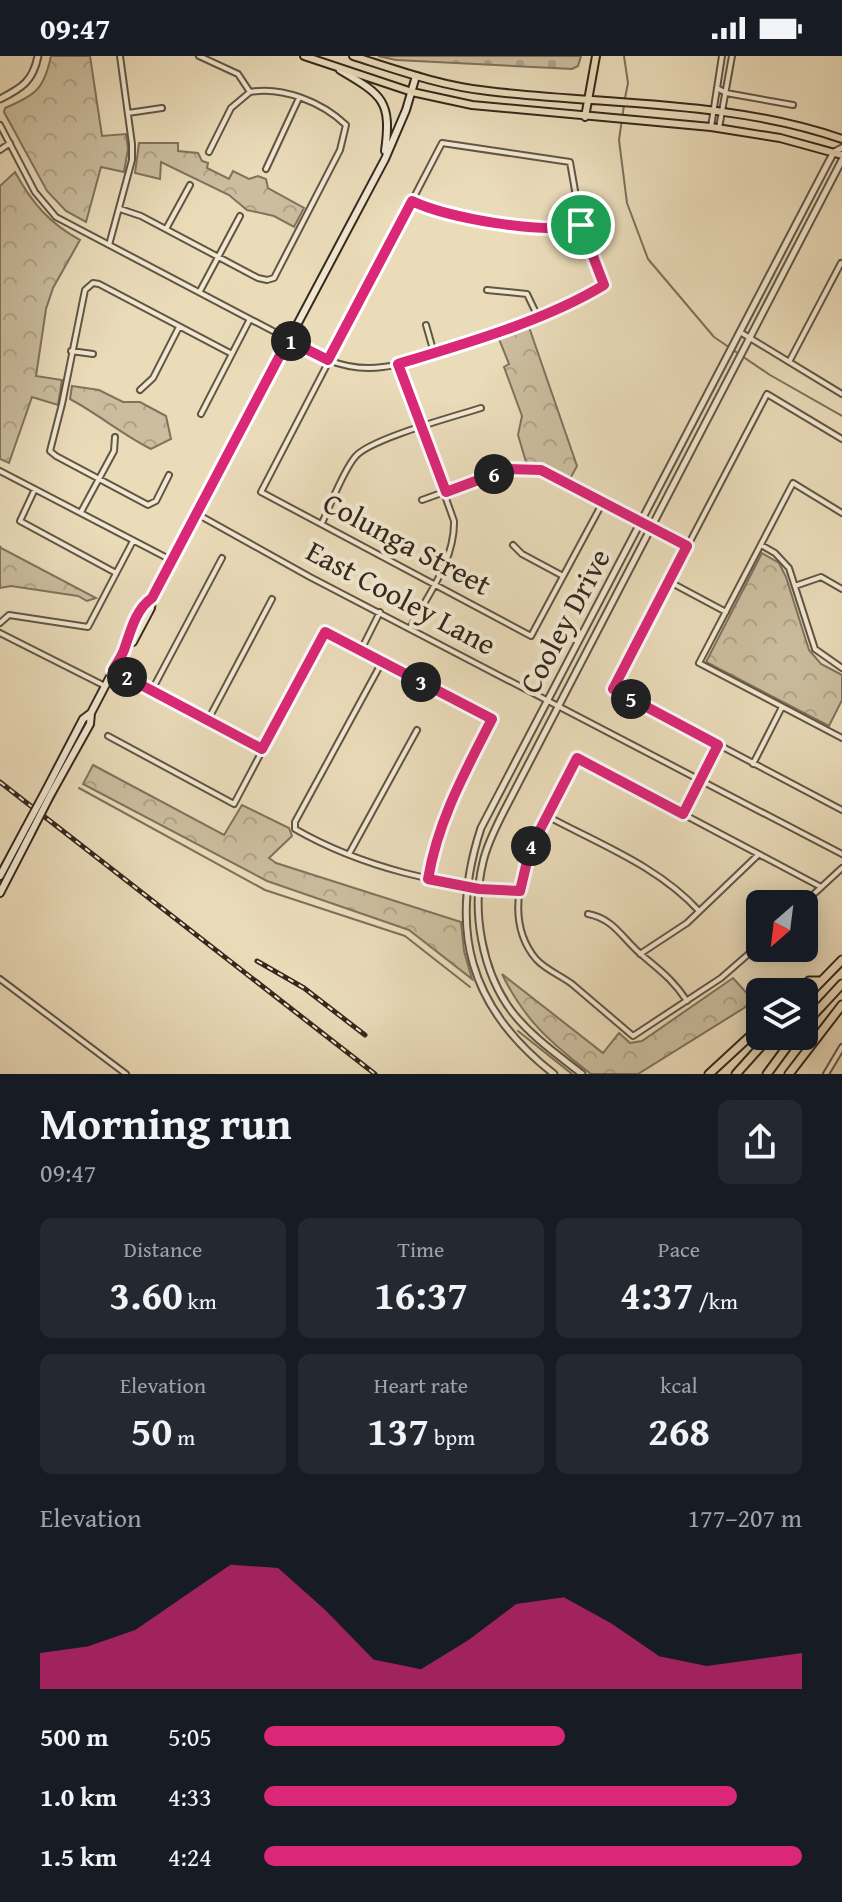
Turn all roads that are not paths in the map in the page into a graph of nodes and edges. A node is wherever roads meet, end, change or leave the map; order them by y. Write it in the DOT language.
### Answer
graph roads {
  1 [pos="38,56"];
  2 [pos="120,56"];
  3 [pos="199,56"];
  4 [pos="304,56"];
  5 [pos="353,56"];
  6 [pos="596,56"];
  7 [pos="722,56"];
  8 [pos="732,56"];
  9 [pos="340,70"];
  10 [pos="416,76"];
  11 [pos="717,88"];
  12 [pos="250,92"];
  13 [pos="412,92"];
  14 [pos="726,93"];
  15 [pos="299,98"];
  16 [pos="0,99"];
  17 [pos="587,101"];
  18 [pos="793,105"];
  19 [pos="162,108"];
  20 [pos="713,111"];
  21 [pos="128,113"];
  22 [pos="723,113"];
  23 [pos="585,117"];
  24 [pos="0,125"];
  25 [pos="715,128"];
  26 [pos="842,139"];
  27 [pos="10,143"];
  28 [pos="842,148"];
  29 [pos="0,150"];
  30 [pos="209,152"];
  31 [pos="834,152"];
  32 [pos="842,157"];
  33 [pos="385,159"];
  34 [pos="266,169"];
  35 [pos="190,185"];
  36 [pos="412,201"];
  37 [pos="120,209"];
  38 [pos="240,216"];
  39 [pos="581,225"];
  40 [pos="166,229"];
  41 [pos="787,242"];
  42 [pos="109,245"];
  43 [pos="796,247"];
  44 [pos="218,257"];
  45 [pos="841,263"];
  46 [pos="487,290"];
  47 [pos="200,291"];
  48 [pos="761,292"];
  49 [pos="771,296"];
  50 [pos="538,317"];
  51 [pos="250,319"];
  52 [pos="426,325"];
  53 [pos="179,327"];
  54 [pos="740,332"];
  55 [pos="749,338"];
  56 [pos="288,340"];
  57 [pos="71,351"];
  58 [pos="434,353"];
  59 [pos="93,354"];
  60 [pos="232,354"];
  61 [pos="328,360"];
  62 [pos="789,362"];
  63 [pos="398,364"];
  64 [pos="717,377"];
  65 [pos="726,382"];
  66 [pos="140,390"];
  67 [pos="842,394"];
  68 [pos="481,408"];
  69 [pos="201,414"];
  70 [pos="421,426"];
  71 [pos="115,437"];
  72 [pos="842,439"];
  73 [pos="0,471"];
  74 [pos="169,475"];
  75 [pos="100,479"];
  76 [pos="35,489"];
  77 [pos="446,492"];
  78 [pos="422,500"];
  79 [pos="603,502"];
  80 [pos="81,512"];
  81 [pos="195,513"];
  82 [pos="842,513"];
  83 [pos="641,522"];
  84 [pos="322,523"];
  85 [pos="652,528"];
  86 [pos="134,540"];
  87 [pos="513,545"];
  88 [pos="761,545"];
  89 [pos="687,546"];
  90 [pos="222,558"];
  91 [pos="171,560"];
  92 [pos="116,573"];
  93 [pos="563,576"];
  94 [pos="668,581"];
  95 [pos="434,584"];
  96 [pos="795,586"];
  97 [pos="842,589"];
  98 [pos="272,599"];
  99 [pos="380,612"];
  100 [pos="726,612"];
  101 [pos="0,623"];
  102 [pos="410,628"];
  103 [pos="0,633"];
  104 [pos="361,650"];
  105 [pos="382,662"];
  106 [pos="842,668"];
  107 [pos="113,670"];
  108 [pos="105,686"];
  109 [pos="152,690"];
  110 [pos="548,700"];
  111 [pos="559,706"];
  112 [pos="782,707"];
  113 [pos="208,720"];
  114 [pos="417,730"];
  115 [pos="108,736"];
  116 [pos="842,738"];
  117 [pos="718,745"];
  118 [pos="262,749"];
  119 [pos="753,764"];
  120 [pos="702,780"];
  121 [pos="842,810"];
  122 [pos="683,814"];
  123 [pos="547,816"];
  124 [pos="28,831"];
  125 [pos="349,854"];
  126 [pos="842,854"];
  127 [pos="758,855"];
  128 [pos="842,868"];
  129 [pos="0,876"];
  130 [pos="428,879"];
  131 [pos="466,887"];
  132 [pos="821,887"];
  133 [pos="479,889"];
  134 [pos="818,890"];
  135 [pos="520,891"];
  136 [pos="0,893"];
  137 [pos="699,911"];
  138 [pos="588,914"];
  139 [pos="640,954"];
  140 [pos="746,956"];
  141 [pos="842,960"];
  142 [pos="0,979"];
  143 [pos="821,981"];
  144 [pos="818,984"];
  145 [pos="842,984"];
  146 [pos="687,1001"];
  147 [pos="842,1005"];
  148 [pos="818,1010"];
  149 [pos="746,1040"];
  150 [pos="842,1047"];
  151 [pos="757,1050"];
  152 [pos="785,1050"];
  153 [pos="126,1074"];
  154 [pos="554,1074"];
  155 [pos="582,1074"];
  156 [pos="709,1074"];
  157 [pos="736,1074"];
  158 [pos="767,1074"];
  159 [pos="789,1074"];
  160 [pos="826,1074"];
  1 -- 16 [label="street"];
  2 -- 21 [label="street"];
  3 -- 12 [label="street"];
  4 -- 9 [label="main road"];
  5 -- 10 [label="main road"];
  6 -- 17 [label="main road"];
  7 -- 11 [label="street"];
  8 -- 14 [label="street"];
  9 -- 13 [label="main road"];
  9 -- 33 [label="main road"];
  10 -- 13 [label="main road"];
  10 -- 17 [label="main road"];
  11 -- 14 [label="street"];
  11 -- 20 [label="street"];
  12 -- 15 [label="street"];
  12 -- 30 [label="street"];
  13 -- 23 [label="main road"];
  13 -- 33 [label="main road"];
  14 -- 18 [label="street"];
  14 -- 22 [label="street"];
  15 -- 34 [label="street"];
  15 -- 44 [label="street"];
  17 -- 20 [label="main road"];
  17 -- 23 [label="main road"];
  19 -- 21 [label="street"];
  20 -- 22 [label="main road"];
  20 -- 25 [label="street"];
  21 -- 37 [label="street"];
  22 -- 25 [label="street"];
  22 -- 26 [label="main road"];
  23 -- 25 [label="main road"];
  24 -- 27 [label="street"];
  25 -- 31 [label="main road"];
  27 -- 29 [label="street"];
  27 -- 42 [label="street"];
  28 -- 31 [label="street"];
  31 -- 32 [label="main road"];
  31 -- 41 [label="street, Cooley Drive"];
  32 -- 43 [label="street, Cooley Drive"];
  33 -- 56 [label="main road"];
  35 -- 40 [label="street"];
  36 -- 39 [label="street"];
  36 -- 39 [label="street"];
  36 -- 61 [label="street"];
  37 -- 40 [label="street"];
  37 -- 42 [label="street"];
  38 -- 44 [label="street"];
  39 -- 50 [label="street"];
  40 -- 44 [label="street"];
  41 -- 43 [label="street"];
  41 -- 48 [label="street, Cooley Drive"];
  42 -- 47 [label="street"];
  43 -- 49 [label="street, Cooley Drive"];
  44 -- 47 [label="street"];
  45 -- 62 [label="street"];
  46 -- 50 [label="street"];
  47 -- 51 [label="street"];
  48 -- 49 [label="street"];
  48 -- 54 [label="street, Cooley Drive"];
  49 -- 55 [label="street, Cooley Drive"];
  50 -- 58 [label="street"];
  51 -- 56 [label="street"];
  51 -- 60 [label="street"];
  52 -- 58 [label="street"];
  53 -- 57 [label="street"];
  53 -- 60 [label="street"];
  53 -- 66 [label="street"];
  54 -- 55 [label="street"];
  54 -- 64 [label="street, Cooley Drive"];
  55 -- 62 [label="street"];
  55 -- 65 [label="street, Cooley Drive"];
  56 -- 61 [label="street"];
  56 -- 81 [label="main road"];
  57 -- 59 [label="street"];
  57 -- 75 [label="street"];
  58 -- 63 [label="street"];
  60 -- 69 [label="street"];
  61 -- 63 [label="street"];
  61 -- 84 [label="street, Colunga Street"];
  62 -- 67 [label="street"];
  63 -- 70 [label="street"];
  64 -- 65 [label="street"];
  64 -- 83 [label="street, Cooley Drive"];
  65 -- 85 [label="street, Cooley Drive"];
  68 -- 70 [label="street"];
  70 -- 77 [label="street"];
  70 -- 84 [label="street"];
  71 -- 75 [label="street"];
  72 -- 89 [label="street"];
  73 -- 76 [label="street"];
  74 -- 75 [label="street"];
  75 -- 80 [label="street"];
  76 -- 80 [label="street"];
  76 -- 92 [label="street"];
  77 -- 78 [label="street"];
  77 -- 79 [label="street"];
  77 -- 95 [label="street"];
  79 -- 83 [label="street"];
  79 -- 93 [label="street"];
  80 -- 86 [label="street"];
  81 -- 91 [label="main road"];
  81 -- 99 [label="street, East Cooley Lane"];
  82 -- 88 [label="street"];
  83 -- 85 [label="street"];
  83 -- 110 [label="street, Cooley Drive"];
  84 -- 95 [label="street, Colunga Street"];
  85 -- 89 [label="street"];
  85 -- 111 [label="street, Cooley Drive"];
  86 -- 91 [label="street"];
  86 -- 92 [label="street"];
  87 -- 93 [label="street"];
  88 -- 96 [label="street"];
  88 -- 100 [label="street"];
  89 -- 94 [label="street"];
  90 -- 109 [label="street"];
  91 -- 107 [label="main road"];
  92 -- 101 [label="street"];
  93 -- 95 [label="street, Colunga Street"];
  94 -- 100 [label="street"];
  94 -- 117 [label="street"];
  95 -- 102 [label="street"];
  96 -- 97 [label="street"];
  96 -- 106 [label="street"];
  98 -- 113 [label="street"];
  99 -- 102 [label="street, East Cooley Lane"];
  99 -- 104 [label="street"];
  100 -- 112 [label="street"];
  102 -- 110 [label="street, East Cooley Lane"];
  103 -- 108 [label="street"];
  104 -- 105 [label="street"];
  104 -- 118 [label="street"];
  105 -- 125 [label="street"];
  105 -- 130 [label="street"];
  107 -- 108 [label="main road"];
  107 -- 109 [label="street"];
  108 -- 124 [label="main road, bridge"];
  109 -- 113 [label="street"];
  110 -- 111 [label="street, East Cooley Lane"];
  110 -- 131 [label="street, Cooley Drive"];
  111 -- 120 [label="street, East Cooley Lane"];
  111 -- 133 [label="street, Cooley Drive"];
  112 -- 116 [label="street"];
  112 -- 119 [label="street"];
  113 -- 118 [label="street"];
  114 -- 125 [label="street"];
  115 -- 118 [label="street"];
  117 -- 119 [label="street"];
  117 -- 120 [label="street"];
  119 -- 121 [label="street"];
  120 -- 122 [label="street"];
  120 -- 126 [label="street, East Cooley Lane"];
  122 -- 123 [label="street"];
  122 -- 127 [label="street"];
  123 -- 135 [label="street"];
  123 -- 137 [label="street"];
  124 -- 129 [label="main road"];
  124 -- 136 [label="main road"];
  125 -- 130 [label="street"];
  127 -- 132 [label="street"];
  127 -- 137 [label="street"];
  128 -- 132 [label="street"];
  130 -- 131 [label="street"];
  131 -- 133 [label="street"];
  131 -- 154 [label="street, Cooley Drive"];
  132 -- 134 [label="street"];
  133 -- 135 [label="street"];
  133 -- 155 [label="street, Cooley Drive"];
  135 -- 146 [label="street"];
  137 -- 139 [label="street"];
  138 -- 139 [label="street"];
  139 -- 146 [label="street"];
  140 -- 146 [label="street"];
  141 -- 143 [label="highway"];
  142 -- 153 [label="street"];
  143 -- 144 [label="highway"];
  145 -- 148 [label="highway"];
  147 -- 159 [label="highway"];
  149 -- 156 [label="highway"];
  150 -- 160 [label="street"];
  151 -- 157 [label="highway"];
  152 -- 158 [label="highway"];
}
